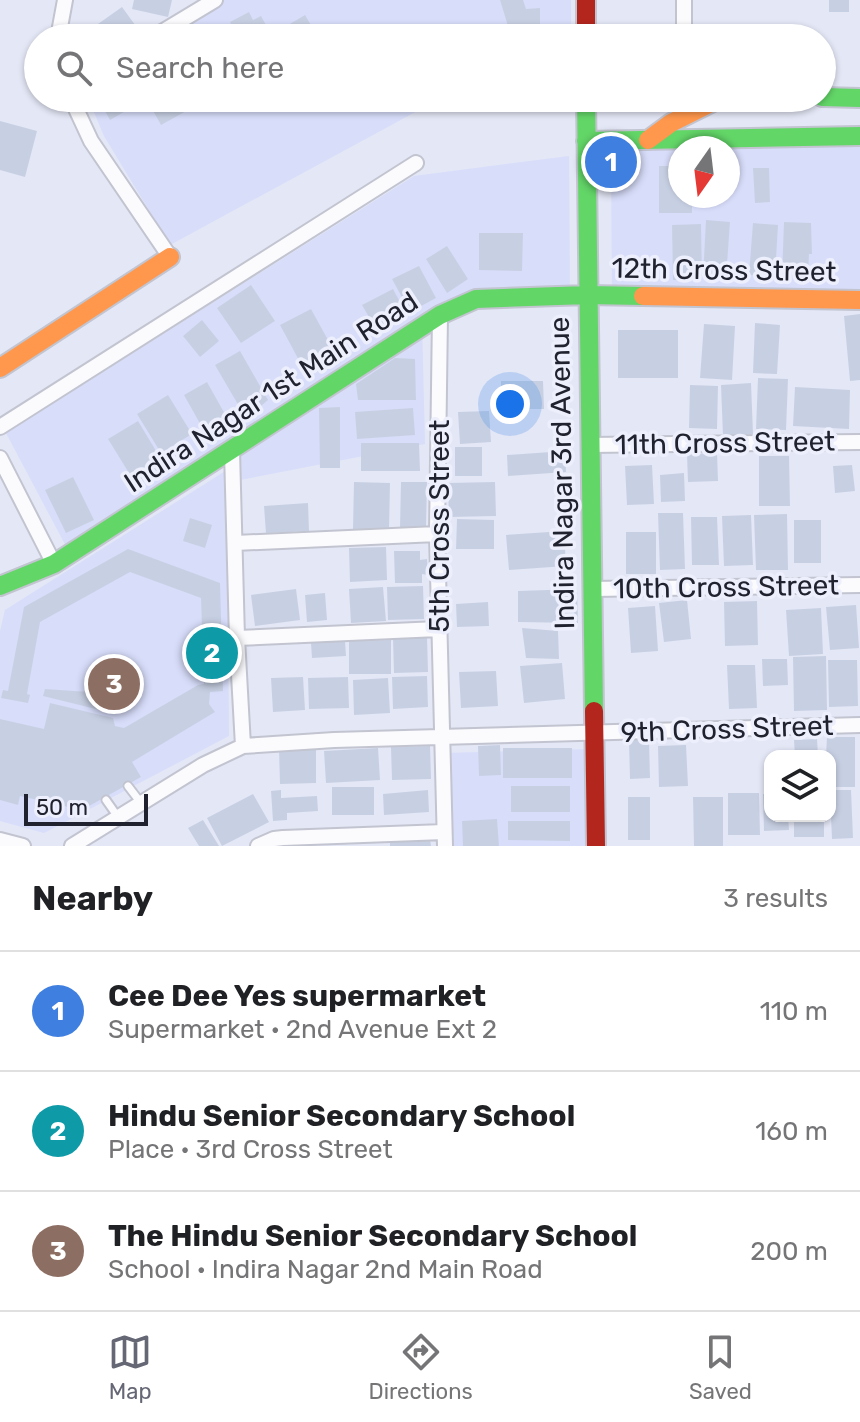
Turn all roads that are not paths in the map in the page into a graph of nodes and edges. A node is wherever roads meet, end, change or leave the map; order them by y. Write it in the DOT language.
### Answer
graph roads {
  1 [pos="65,0"];
  2 [pos="215,0"];
  3 [pos="586,0"];
  4 [pos="684,0"];
  5 [pos="61,24"];
  6 [pos="175,24"];
  7 [pos="586,24"];
  8 [pos="684,24"];
  9 [pos="836,97"];
  10 [pos="860,98"];
  11 [pos="78,112"];
  12 [pos="586,112"];
  13 [pos="693,112"];
  14 [pos="860,136"];
  15 [pos="648,140"];
  16 [pos="586,141"];
  17 [pos="416,163"];
  18 [pos="170,257"];
  19 [pos="587,295"];
  20 [pos="860,300"];
  21 [pos="440,315"];
  22 [pos="0,368"];
  23 [pos="0,427"];
  24 [pos="860,442"];
  25 [pos="590,445"];
  26 [pos="232,451"];
  27 [pos="0,458"];
  28 [pos="437,534"];
  29 [pos="235,543"];
  30 [pos="54,564"];
  31 [pos="860,585"];
  32 [pos="1,589"];
  33 [pos="592,589"];
  34 [pos="438,629"];
  35 [pos="237,638"];
  36 [pos="860,725"];
  37 [pos="595,734"];
  38 [pos="442,737"];
  39 [pos="243,746"];
  40 [pos="128,786"];
  41 [pos="106,800"];
  42 [pos="141,803"];
  43 [pos="118,817"];
  44 [pos="444,839"];
  45 [pos="0,840"];
  46 [pos="23,846"];
  47 [pos="72,846"];
  48 [pos="258,846"];
  49 [pos="596,846"];
  1 -- 5 [label="street"];
  2 -- 6 [label="street"];
  3 -- 7 [label="street"];
  4 -- 8 [label="street"];
  9 -- 10 [label="street"];
  11 -- 18 [label="street"];
  12 -- 16 [label="street, Indira Nagar 3rd Avenue"];
  13 -- 15 [label="street"];
  14 -- 15 [label="street"];
  15 -- 16 [label="street"];
  16 -- 19 [label="street, Indira Nagar 3rd Avenue"];
  17 -- 23 [label="street"];
  18 -- 22 [label="street"];
  19 -- 20 [label="street, 12th Cross Street"];
  19 -- 21 [label="street, Indira Nagar 1st Main Road"];
  19 -- 25 [label="street, Indira Nagar 3rd Avenue"];
  21 -- 26 [label="street, Indira Nagar 1st Main Road"];
  21 -- 28 [label="street, 5th Cross Street"];
  24 -- 25 [label="street, 11th Cross Street"];
  25 -- 33 [label="street, Indira Nagar 3rd Avenue"];
  26 -- 29 [label="street"];
  26 -- 30 [label="street, Indira Nagar 1st Main Road"];
  27 -- 30 [label="street"];
  28 -- 29 [label="street"];
  28 -- 34 [label="street, 5th Cross Street"];
  29 -- 35 [label="street"];
  30 -- 32 [label="street, Indira Nagar 1st Main Road"];
  31 -- 33 [label="street, 10th Cross Street"];
  33 -- 37 [label="street, Indira Nagar 3rd Avenue"];
  34 -- 35 [label="street"];
  34 -- 38 [label="street, 5th Cross Street"];
  35 -- 39 [label="street"];
  36 -- 37 [label="street, 9th Cross Street"];
  37 -- 38 [label="street, 9th Cross Street"];
  37 -- 49 [label="street, Indira Nagar 3rd Avenue"];
  38 -- 39 [label="street, 9th Cross Street"];
  38 -- 44 [label="street, 5th Cross Street"];
  39 -- 42 [label="street"];
  40 -- 42 [label="lane"];
  41 -- 43 [label="lane"];
  42 -- 43 [label="street"];
  43 -- 47 [label="street"];
  44 -- 48 [label="street"];
  45 -- 46 [label="street"];
}
